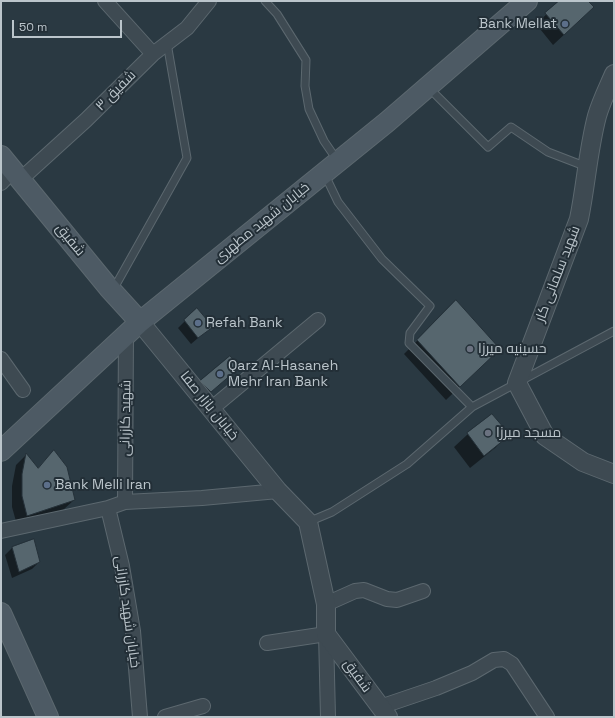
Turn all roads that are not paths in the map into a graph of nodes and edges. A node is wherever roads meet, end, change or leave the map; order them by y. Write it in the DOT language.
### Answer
graph roads {
  1 [pos="105,1"];
  2 [pos="208,1"];
  3 [pos="265,1"];
  4 [pos="527,1"];
  5 [pos="167,43"];
  6 [pos="153,54"];
  7 [pos="614,75"];
  8 [pos="428,87"];
  9 [pos="331,167"];
  10 [pos="588,167"];
  11 [pos="9,172"];
  12 [pos="112,292"];
  13 [pos="318,320"];
  14 [pos="133,328"];
  15 [pos="614,331"];
  16 [pos="1,359"];
  17 [pos="517,383"];
  18 [pos="23,390"];
  19 [pos="211,408"];
  20 [pos="472,408"];
  21 [pos="1,451"];
  22 [pos="614,474"];
  23 [pos="278,491"];
  24 [pos="125,502"];
  25 [pos="108,508"];
  26 [pos="308,522"];
  27 [pos="1,530"];
  28 [pos="423,592"];
  29 [pos="326,604"];
  30 [pos="1,613"];
  31 [pos="326,634"];
  32 [pos="267,643"];
  33 [pos="203,706"];
  34 [pos="384,712"];
  35 [pos="48,717"];
  36 [pos="140,717"];
  37 [pos="165,717"];
  38 [pos="328,717"];
  39 [pos="547,717"];
  1 -- 6 [label="street"];
  2 -- 5 [label="street, شفیق ۳"];
  3 -- 9 [label="lane"];
  4 -- 8 [label="main road, خیابان شهید مطهری"];
  5 -- 6 [label="street, شفیق ۳"];
  5 -- 12 [label="lane"];
  6 -- 11 [label="street, شفیق ۳"];
  7 -- 10 [label="street, شهید سلمانی کار"];
  8 -- 9 [label="main road, خیابان شهید مطهری"];
  8 -- 10 [label="lane"];
  9 -- 14 [label="main road, خیابان شهید مطهری"];
  9 -- 20 [label="lane"];
  10 -- 17 [label="street, شهید سلمانی کار"];
  11 -- 12 [label="main road, شفیق"];
  12 -- 14 [label="main road, شفیق"];
  13 -- 19 [label="street"];
  14 -- 19 [label="street, خیابان بازار صفا"];
  14 -- 21 [label="main road, خیابان شهید مطهری"];
  14 -- 24 [label="street, شهید کازرانی"];
  15 -- 17 [label="lane"];
  16 -- 18 [label="street"];
  17 -- 20 [label="lane"];
  17 -- 22 [label="street"];
  19 -- 23 [label="street, خیابان بازار صفا"];
  20 -- 26 [label="lane"];
  23 -- 24 [label="street"];
  23 -- 26 [label="street"];
  24 -- 25 [label="street"];
  25 -- 27 [label="street"];
  25 -- 36 [label="street, خیابان شهید کازرانی"];
  26 -- 29 [label="street"];
  28 -- 29 [label="street"];
  29 -- 31 [label="street"];
  30 -- 35 [label="main road"];
  31 -- 32 [label="street"];
  31 -- 34 [label="street, شفیق"];
  31 -- 38 [label="street"];
  33 -- 37 [label="street"];
  34 -- 39 [label="street"];
}
